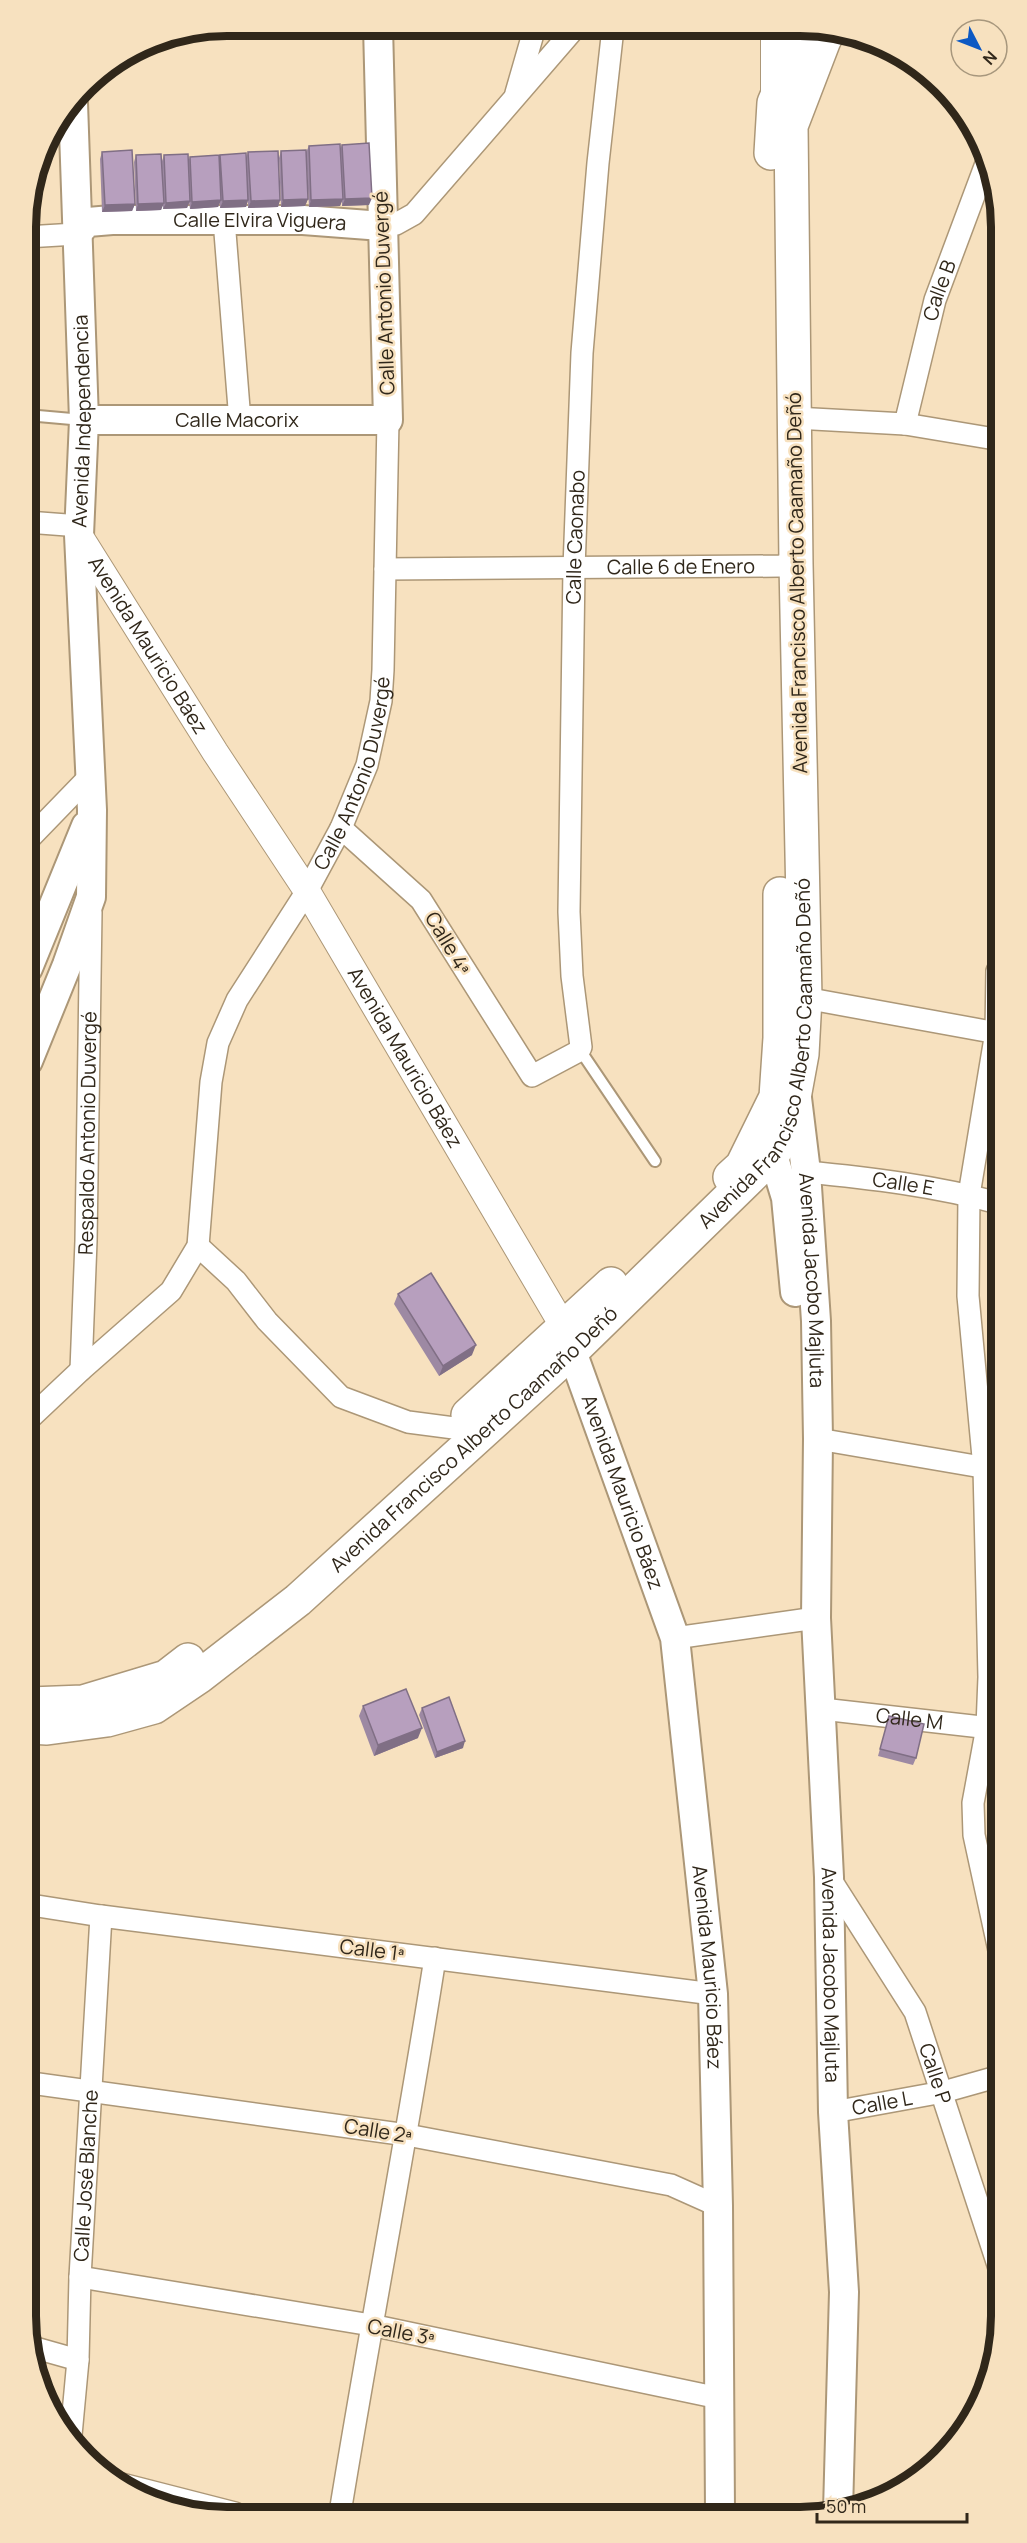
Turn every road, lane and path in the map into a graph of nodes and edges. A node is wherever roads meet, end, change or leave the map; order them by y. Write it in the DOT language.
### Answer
graph roads {
  1 [pos="378,36"];
  2 [pos="532,36"];
  3 [pos="568,36"];
  4 [pos="613,36"];
  5 [pos="774,36"];
  6 [pos="802,36"];
  7 [pos="825,38"];
  8 [pos="513,101"];
  9 [pos="774,103"];
  10 [pos="73,114"];
  11 [pos="982,173"];
  12 [pos="224,220"];
  13 [pos="382,226"];
  14 [pos="76,234"];
  15 [pos="36,236"];
  16 [pos="36,416"];
  17 [pos="795,418"];
  18 [pos="84,420"];
  19 [pos="388,420"];
  20 [pos="240,421"];
  21 [pos="905,424"];
  22 [pos="991,438"];
  23 [pos="36,523"];
  24 [pos="80,530"];
  25 [pos="788,565"];
  26 [pos="574,568"];
  27 [pos="385,569"];
  28 [pos="91,775"];
  29 [pos="92,810"];
  30 [pos="340,828"];
  31 [pos="36,832"];
  32 [pos="307,891"];
  33 [pos="91,897"];
  34 [pos="36,948"];
  35 [pos="805,998"];
  36 [pos="991,1032"];
  37 [pos="36,1042"];
  38 [pos="580,1050"];
  39 [pos="991,1063"];
  40 [pos="796,1088"];
  41 [pos="773,1155"];
  42 [pos="655,1161"];
  43 [pos="806,1172"];
  44 [pos="969,1195"];
  45 [pos="991,1201"];
  46 [pos="198,1246"];
  47 [pos="568,1339"];
  48 [pos="81,1370"];
  49 [pos="36,1413"];
  50 [pos="454,1428"];
  51 [pos="818,1439"];
  52 [pos="991,1469"];
  53 [pos="816,1618"];
  54 [pos="675,1638"];
  55 [pos="991,1702"];
  56 [pos="36,1704"];
  57 [pos="822,1710"];
  58 [pos="36,1727"];
  59 [pos="991,1728"];
  60 [pos="991,1736"];
  61 [pos="829,1876"];
  62 [pos="36,1906"];
  63 [pos="991,1913"];
  64 [pos="101,1916"];
  65 [pos="435,1958"];
  66 [pos="713,1994"];
  67 [pos="991,2079"];
  68 [pos="36,2083"];
  69 [pos="91,2090"];
  70 [pos="943,2092"];
  71 [pos="833,2112"];
  72 [pos="407,2135"];
  73 [pos="718,2206"];
  74 [pos="991,2243"];
  75 [pos="81,2277"];
  76 [pos="371,2325"];
  77 [pos="40,2349"];
  78 [pos="78,2360"];
  79 [pos="719,2398"];
  80 [pos="72,2427"];
  81 [pos="162,2495"];
  82 [pos="838,2502"];
  83 [pos="199,2505"];
  84 [pos="341,2507"];
  85 [pos="720,2507"];
  1 -- 13 [label="main road, Calle Antonio Duvergé"];
  2 -- 8 [label="street"];
  3 -- 8 [label="street, Calle Elvira Viguera"];
  4 -- 26 [label="street, Calle Caonabo"];
  5 -- 9 [label="street"];
  6 -- 9 [label="main road, Avenida Francisco Alberto Caamaño Deñó"];
  7 -- 17 [label="main road, Avenida Francisco Alberto Caamaño Deñó"];
  8 -- 13 [label="street, Calle Elvira Viguera"];
  9 -- 25 [label="main road, Avenida Francisco Alberto Caamaño Deñó"];
  10 -- 14 [label="main road, Avenida Independencia"];
  11 -- 21 [label="street, Calle B"];
  12 -- 13 [label="main road, Calle Elvira Viguera"];
  12 -- 14 [label="main road, Calle Elvira Viguera"];
  12 -- 20 [label="street"];
  13 -- 19 [label="main road, Calle Antonio Duvergé"];
  14 -- 15 [label="street"];
  14 -- 18 [label="main road, Avenida Independencia"];
  16 -- 18 [label="lane"];
  17 -- 21 [label="street"];
  17 -- 25 [label="main road, Avenida Francisco Alberto Caamaño Deñó"];
  18 -- 20 [label="main road, Calle Macorix"];
  18 -- 24 [label="main road, Avenida Independencia"];
  19 -- 20 [label="main road, Calle Macorix"];
  19 -- 27 [label="street, Calle Antonio Duvergé"];
  21 -- 22 [label="street"];
  23 -- 24 [label="street"];
  24 -- 28 [label="main road, Avenida Independencia"];
  24 -- 32 [label="street, Avenida Mauricio Báez"];
  25 -- 26 [label="street, Calle 6 de Enero"];
  25 -- 35 [label="main road, Avenida Francisco Alberto Caamaño Deñó"];
  25 -- 47 [label="main road, Avenida Francisco Alberto Caamaño Deñó"];
  26 -- 27 [label="street, Calle 6 de Enero"];
  26 -- 38 [label="street, Calle Caonabo"];
  27 -- 30 [label="street, Calle Antonio Duvergé"];
  28 -- 29 [label="main road, Avenida Independencia"];
  28 -- 31 [label="street"];
  29 -- 33 [label="main road, Avenida Independencia"];
  29 -- 34 [label="main road, Avenida Independencia"];
  30 -- 32 [label="street, Calle Antonio Duvergé"];
  30 -- 38 [label="street, Calle 4ª"];
  32 -- 46 [label="street, Calle Antonio Duvergé"];
  32 -- 47 [label="street, Avenida Mauricio Báez"];
  33 -- 37 [label="main road, Avenida Independencia"];
  33 -- 48 [label="street, Respaldo Antonio Duvergé"];
  35 -- 36 [label="street"];
  35 -- 40 [label="main road, Avenida Francisco Alberto Caamaño Deñó"];
  38 -- 42 [label="lane"];
  39 -- 44 [label="street"];
  40 -- 41 [label="main road, Avenida Francisco Alberto Caamaño Deñó"];
  40 -- 43 [label="main road, Avenida Jacobo Majluta"];
  41 -- 47 [label="main road, Avenida Francisco Alberto Caamaño Deñó"];
  41 -- 51 [label="main road, Avenida Jacobo Majluta"];
  43 -- 44 [label="street, Calle E"];
  43 -- 51 [label="main road, Avenida Jacobo Majluta"];
  44 -- 45 [label="street, Calle E"];
  44 -- 52 [label="street"];
  46 -- 48 [label="street, Calle Antonio Duvergé"];
  46 -- 50 [label="street"];
  47 -- 50 [label="main road, Avenida Francisco Alberto Caamaño Deñó"];
  47 -- 54 [label="main road, Avenida Mauricio Báez"];
  47 -- 58 [label="main road, Avenida Francisco Alberto Caamaño Deñó"];
  48 -- 49 [label="street, Calle Antonio Duvergé"];
  50 -- 56 [label="main road, Avenida Francisco Alberto Caamaño Deñó"];
  51 -- 52 [label="street"];
  51 -- 53 [label="main road, Avenida Jacobo Majluta"];
  52 -- 55 [label="street"];
  53 -- 54 [label="street"];
  53 -- 57 [label="main road, Avenida Jacobo Majluta"];
  54 -- 66 [label="main road, Avenida Mauricio Báez"];
  57 -- 59 [label="street, Calle M"];
  57 -- 61 [label="main road, Avenida Jacobo Majluta"];
  60 -- 63 [label="street"];
  61 -- 70 [label="street, Calle P"];
  61 -- 71 [label="main road, Avenida Jacobo Majluta"];
  62 -- 64 [label="street, Calle 1ª"];
  64 -- 65 [label="street, Calle 1ª"];
  64 -- 69 [label="street, Calle José Blanche"];
  65 -- 66 [label="street, Calle 1ª"];
  65 -- 72 [label="street"];
  66 -- 73 [label="main road, Avenida Mauricio Báez"];
  67 -- 70 [label="street, Calle L"];
  68 -- 69 [label="street, Calle 2ª"];
  69 -- 72 [label="street, Calle 2ª"];
  69 -- 75 [label="street, Calle José Blanche"];
  70 -- 71 [label="street, Calle L"];
  70 -- 74 [label="street, Calle P"];
  71 -- 82 [label="main road, Avenida Jacobo Majluta"];
  72 -- 73 [label="street, Calle 2ª"];
  72 -- 76 [label="street"];
  73 -- 79 [label="main road, Avenida Mauricio Báez"];
  75 -- 76 [label="street, Calle 3ª"];
  75 -- 78 [label="street, Calle José Blanche"];
  76 -- 79 [label="street, Calle 3ª"];
  76 -- 84 [label="street"];
  77 -- 78 [label="street"];
  78 -- 80 [label="street, Calle José Blanche"];
  79 -- 85 [label="main road, Avenida Mauricio Báez"];
  81 -- 83 [label="street"];
}
